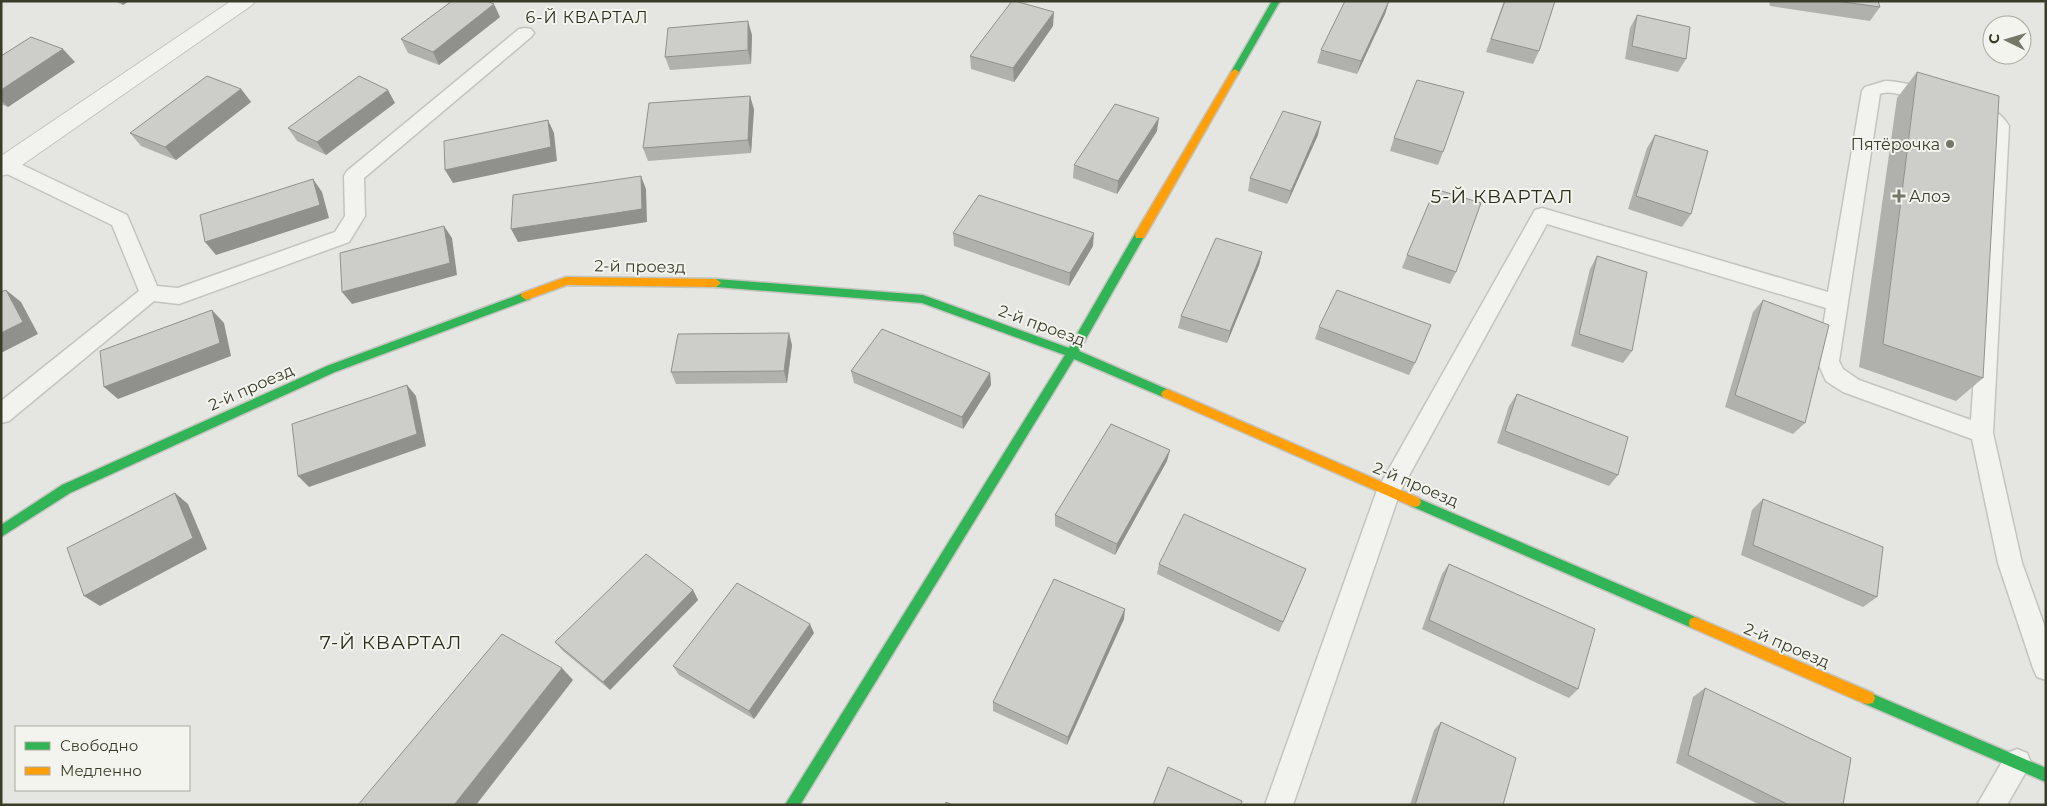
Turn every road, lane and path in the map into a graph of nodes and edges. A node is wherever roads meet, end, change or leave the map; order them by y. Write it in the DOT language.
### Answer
graph roads {
  1 [pos="245,1"];
  2 [pos="1276,1"];
  3 [pos="525,33"];
  4 [pos="3,166"];
  5 [pos="150,293"];
  6 [pos="1837,303"];
  7 [pos="1072,353"];
  8 [pos="1,414"];
  9 [pos="1982,433"];
  10 [pos="1390,490"];
  11 [pos="1,532"];
  12 [pos="2046,668"];
  13 [pos="2017,762"];
  14 [pos="2046,775"];
  15 [pos="792,805"];
  16 [pos="1279,805"];
  17 [pos="1991,805"];
  1 -- 4 [label="street"];
  2 -- 7 [label="street"];
  3 -- 5 [label="lane"];
  4 -- 5 [label="lane"];
  5 -- 8 [label="lane"];
  6 -- 9 [label="lane"];
  6 -- 9 [label="lane"];
  6 -- 10 [label="lane"];
  7 -- 10 [label="street, 2-й проезд"];
  7 -- 11 [label="street, 2-й проезд"];
  7 -- 15 [label="street"];
  9 -- 12 [label="lane"];
  10 -- 13 [label="street, 2-й проезд"];
  10 -- 16 [label="lane"];
  13 -- 14 [label="street, 2-й проезд"];
  13 -- 17 [label="lane"];
}
